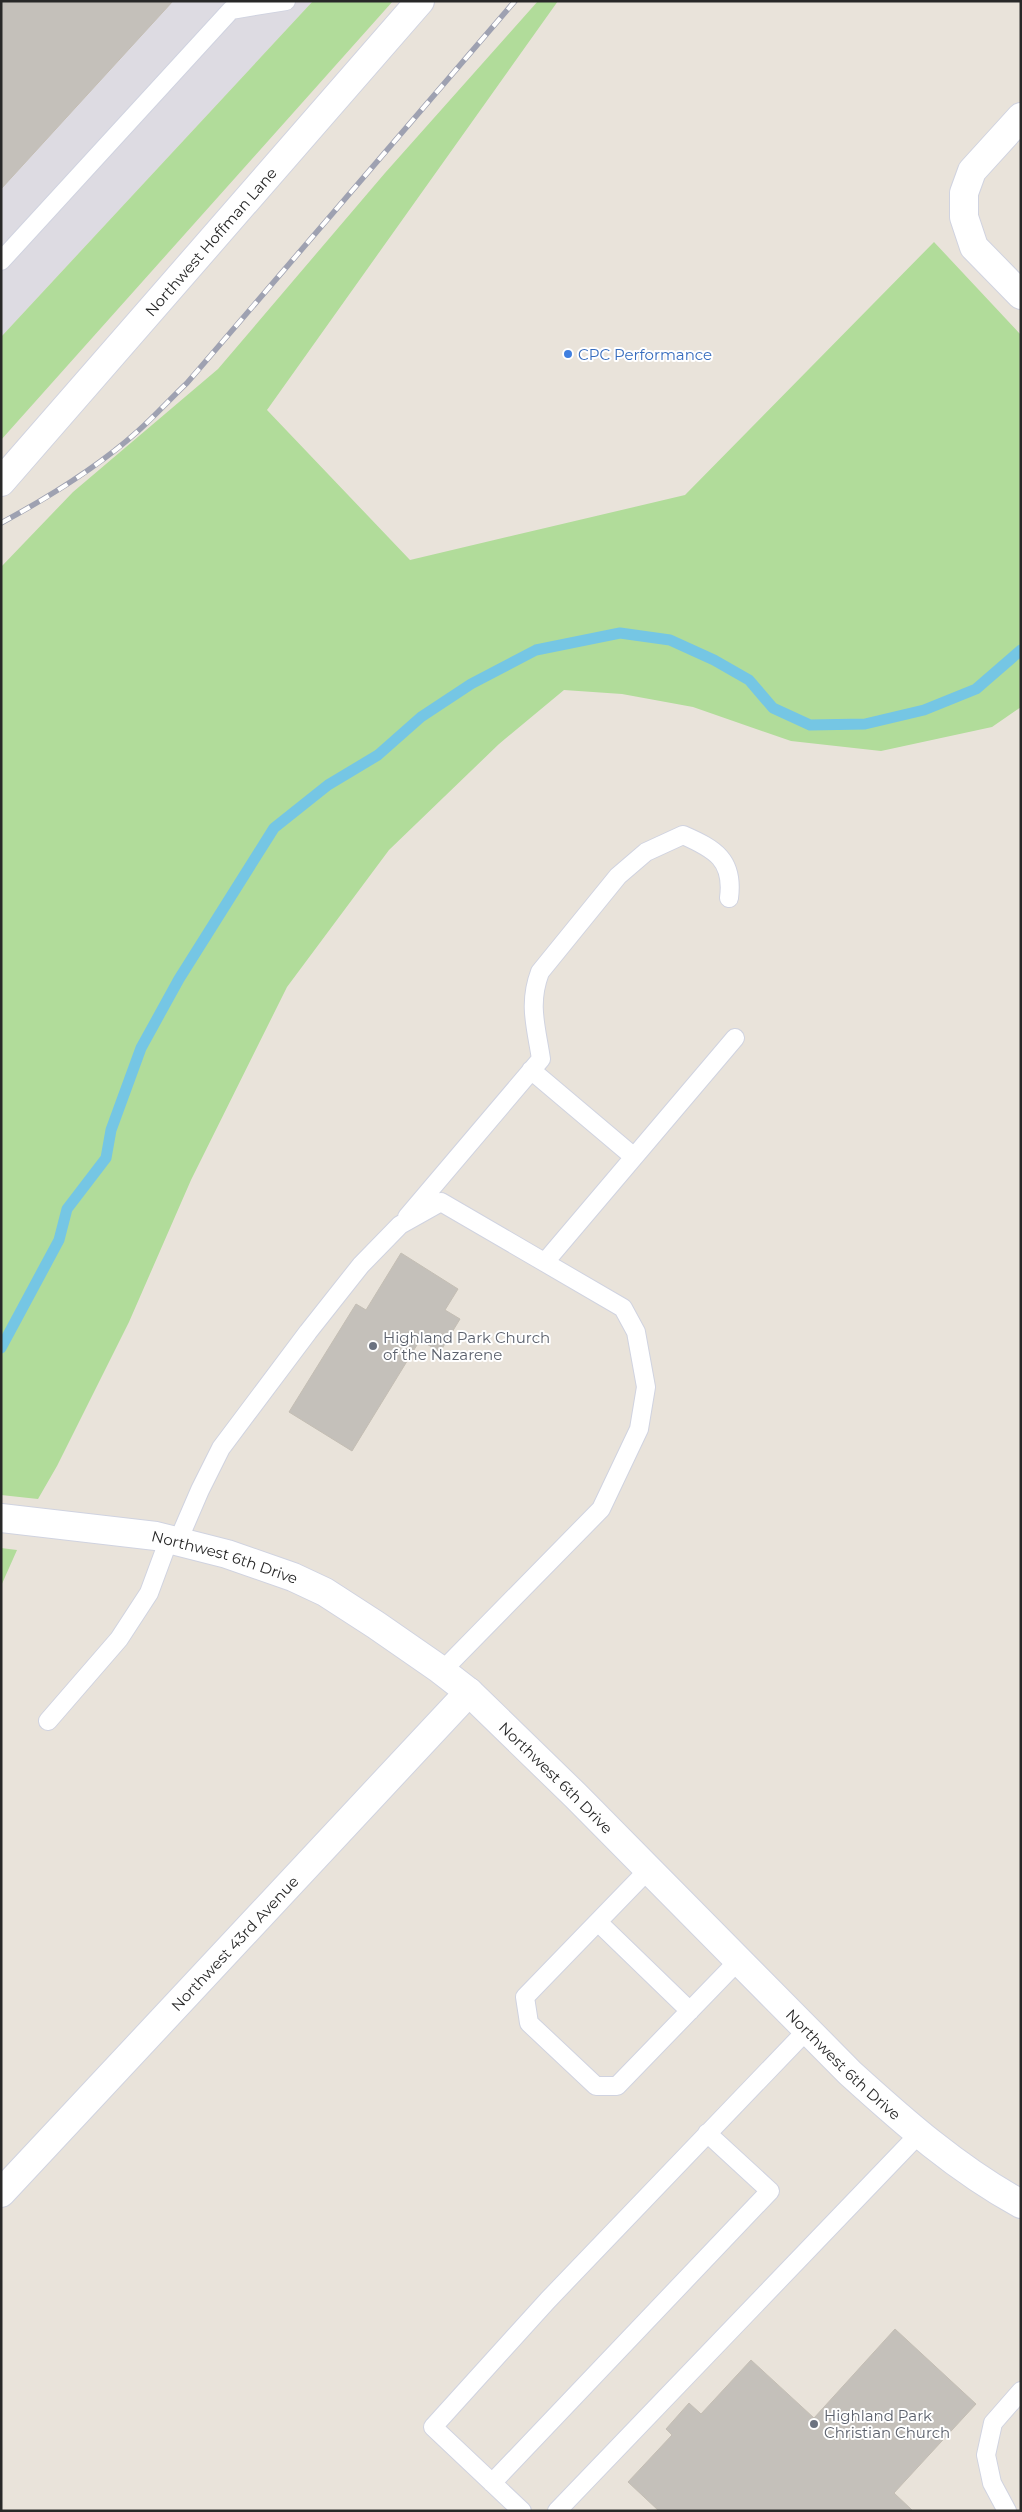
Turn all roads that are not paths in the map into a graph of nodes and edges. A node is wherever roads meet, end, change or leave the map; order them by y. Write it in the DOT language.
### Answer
graph roads {
  1 [pos="286,1"];
  2 [pos="420,1"];
  3 [pos="1021,117"];
  4 [pos="1,261"];
  5 [pos="1021,295"];
  6 [pos="1,482"];
  7 [pos="729,898"];
  8 [pos="735,1038"];
  9 [pos="531,1070"];
  10 [pos="634,1157"];
  11 [pos="400,1225"];
  12 [pos="545,1262"];
  13 [pos="1,1518"];
  14 [pos="173,1540"];
  15 [pos="442,1671"];
  16 [pos="469,1692"];
  17 [pos="48,1721"];
  18 [pos="648,1870"];
  19 [pos="598,1922"];
  20 [pos="738,1961"];
  21 [pos="690,2011"];
  22 [pos="807,2030"];
  23 [pos="707,2133"];
  24 [pos="919,2134"];
  25 [pos="1,2193"];
  26 [pos="1021,2204"];
  27 [pos="1021,2391"];
  28 [pos="492,2483"];
  29 [pos="557,2510"];
  30 [pos="522,2511"];
  31 [pos="1007,2511"];
  1 -- 4 [label="lane"];
  2 -- 6 [label="street, Northwest Hoffman Lane"];
  3 -- 5 [label="street"];
  7 -- 9 [label="lane"];
  8 -- 10 [label="lane"];
  9 -- 10 [label="lane"];
  9 -- 11 [label="lane"];
  10 -- 12 [label="lane"];
  11 -- 12 [label="lane"];
  11 -- 14 [label="lane"];
  12 -- 15 [label="lane"];
  13 -- 14 [label="street, Northwest 6th Drive"];
  14 -- 15 [label="street, Northwest 6th Drive"];
  14 -- 17 [label="lane"];
  15 -- 16 [label="street, Northwest 6th Drive"];
  16 -- 18 [label="street, Northwest 6th Drive"];
  16 -- 25 [label="street, Northwest 43rd Avenue"];
  18 -- 19 [label="lane"];
  18 -- 20 [label="street, Northwest 6th Drive"];
  19 -- 21 [label="lane"];
  19 -- 21 [label="lane"];
  20 -- 21 [label="lane"];
  20 -- 22 [label="street, Northwest 6th Drive"];
  22 -- 23 [label="lane"];
  22 -- 24 [label="street, Northwest 6th Drive"];
  23 -- 28 [label="lane"];
  23 -- 28 [label="lane"];
  24 -- 26 [label="street, Northwest 6th Drive"];
  24 -- 29 [label="lane"];
  27 -- 31 [label="lane"];
  28 -- 30 [label="lane"];
}
